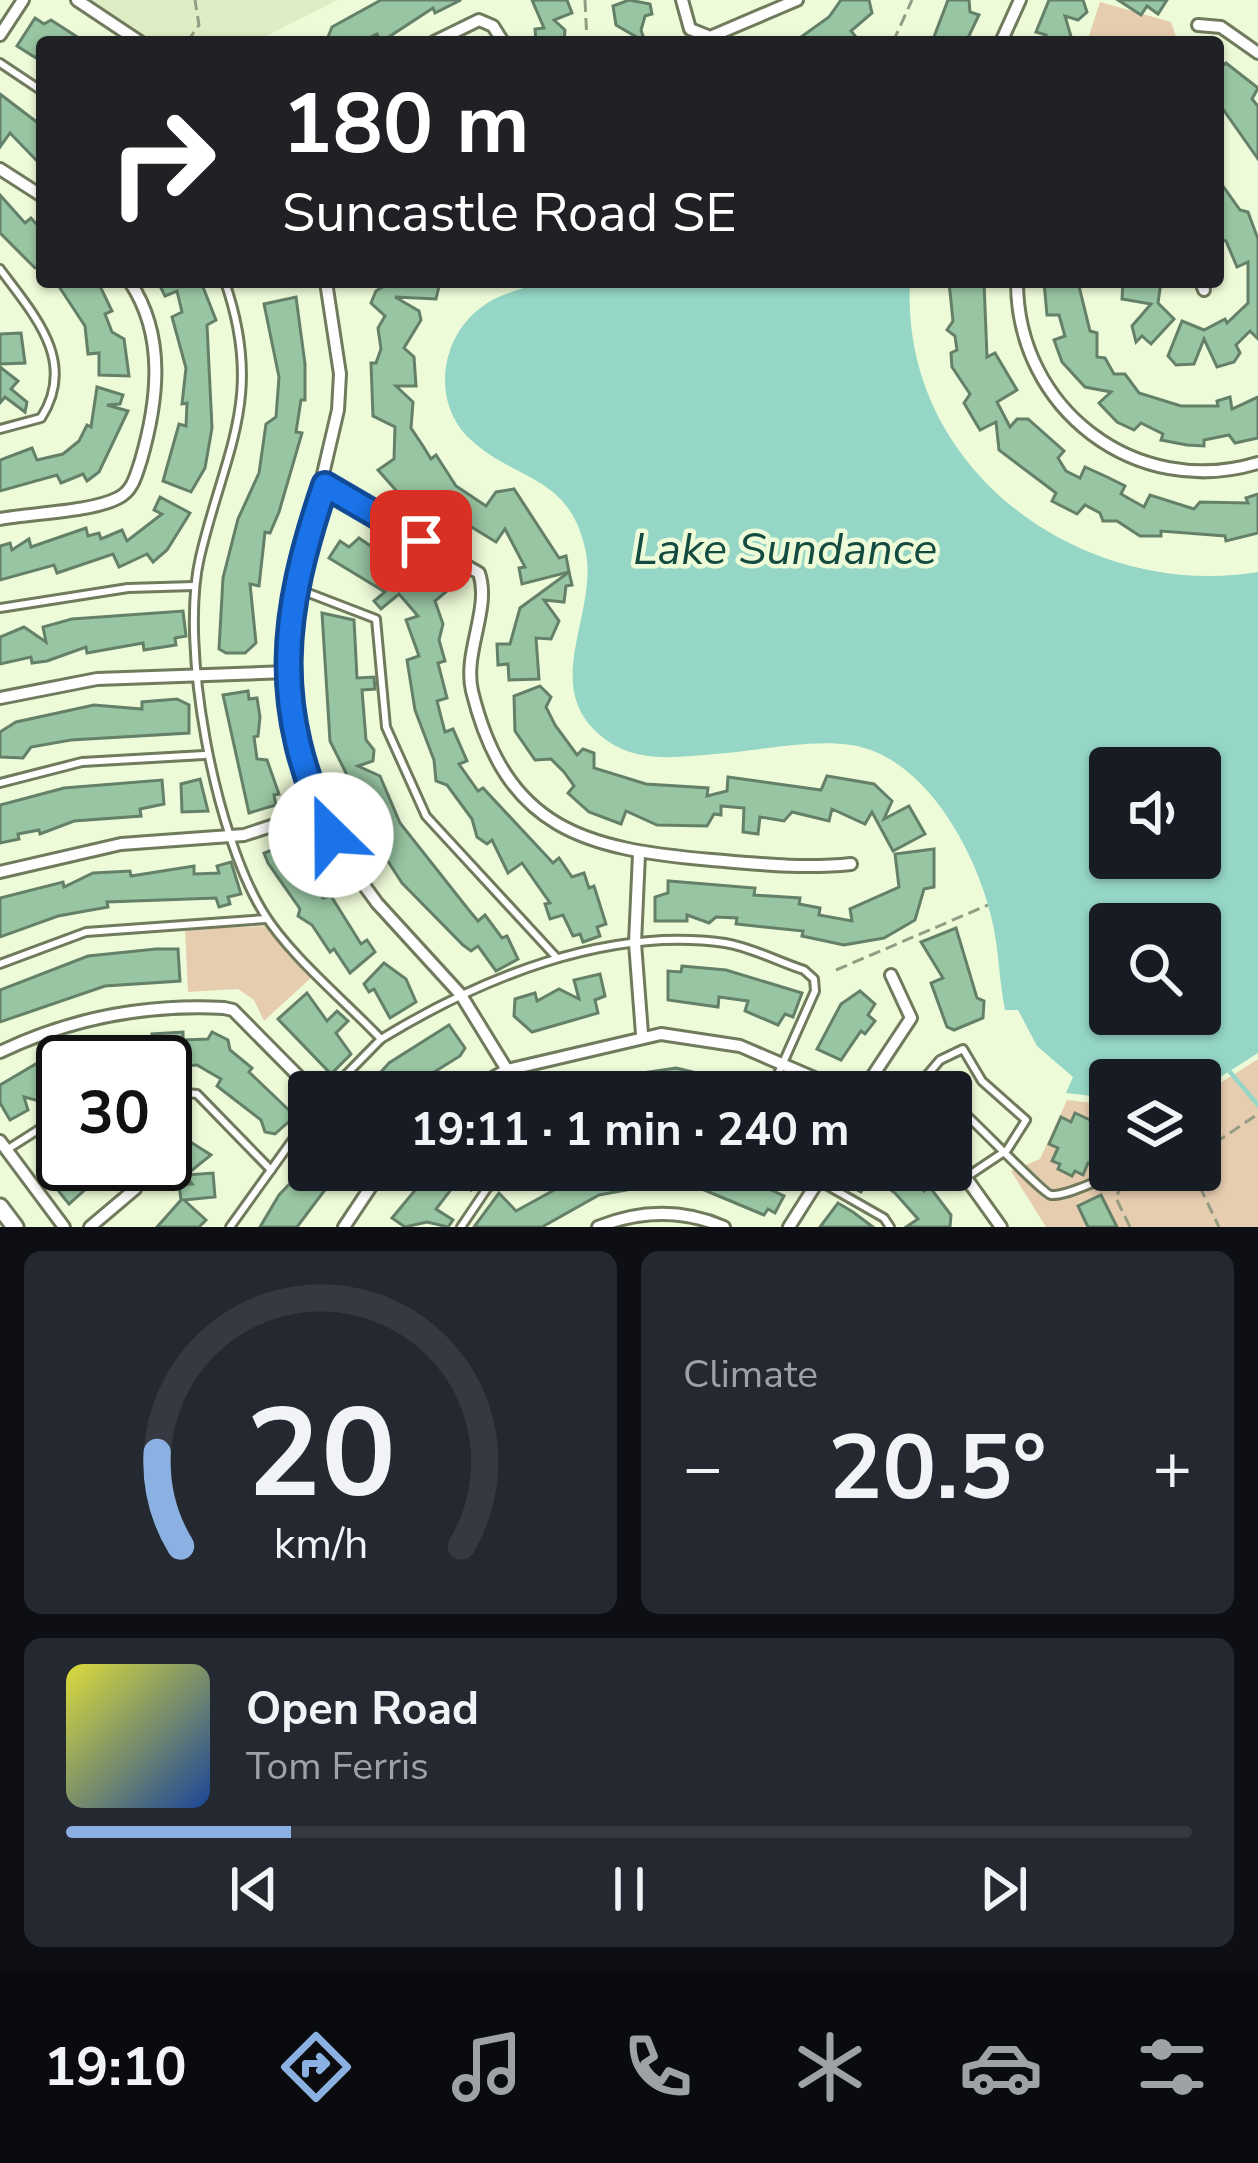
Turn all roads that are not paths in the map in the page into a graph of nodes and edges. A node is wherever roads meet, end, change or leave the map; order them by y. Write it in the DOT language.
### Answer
graph roads {
  1 [pos="23,0"];
  2 [pos="76,0"];
  3 [pos="682,0"];
  4 [pos="797,0"];
  5 [pos="1020,0"];
  6 [pos="1198,25"];
  7 [pos="0,35"];
  8 [pos="131,36"];
  9 [pos="446,36"];
  10 [pos="499,36"];
  11 [pos="706,36"];
  12 [pos="715,36"];
  13 [pos="1004,36"];
  14 [pos="1258,53"];
  15 [pos="0,63"];
  16 [pos="36,87"];
  17 [pos="3,174"];
  18 [pos="36,193"];
  19 [pos="0,268"];
  20 [pos="133,288"];
  21 [pos="227,288"];
  22 [pos="329,288"];
  23 [pos="1018,288"];
  24 [pos="0,429"];
  25 [pos="1258,463"];
  26 [pos="325,485"];
  27 [pos="0,519"];
  28 [pos="194,586"];
  29 [pos="294,588"];
  30 [pos="0,608"];
  31 [pos="288,672"];
  32 [pos="199,673"];
  33 [pos="0,698"];
  34 [pos="205,755"];
  35 [pos="0,783"];
  36 [pos="320,810"];
  37 [pos="234,837"];
  38 [pos="639,854"];
  39 [pos="850,865"];
  40 [pos="0,872"];
  41 [pos="268,919"];
  42 [pos="634,943"];
  43 [pos="557,958"];
  44 [pos="0,964"];
  45 [pos="891,975"];
  46 [pos="460,995"];
  47 [pos="642,1034"];
  48 [pos="381,1040"];
  49 [pos="0,1052"];
  50 [pos="783,1062"];
  51 [pos="507,1070"];
  52 [pos="293,1071"];
  53 [pos="350,1071"];
  54 [pos="779,1071"];
  55 [pos="802,1071"];
  56 [pos="876,1071"];
  57 [pos="931,1071"];
  58 [pos="192,1094"];
  59 [pos="972,1119"];
  60 [pos="36,1128"];
  61 [pos="3,1146"];
  62 [pos="288,1146"];
  63 [pos="1006,1150"];
  64 [pos="271,1170"];
  65 [pos="972,1173"];
  66 [pos="972,1182"];
  67 [pos="1089,1184"];
  68 [pos="134,1191"];
  69 [pos="368,1191"];
  70 [pos="485,1191"];
  71 [pos="812,1191"];
  72 [pos="844,1191"];
  73 [pos="0,1207"];
  74 [pos="15,1227"];
  75 [pos="64,1227"];
  76 [pos="90,1227"];
  77 [pos="230,1227"];
  78 [pos="344,1227"];
  79 [pos="461,1227"];
  80 [pos="598,1227"];
  81 [pos="724,1227"];
  82 [pos="789,1227"];
  83 [pos="890,1227"];
  84 [pos="1001,1227"];
  1 -- 7 [label="street"];
  2 -- 8 [label="street"];
  3 -- 11 [label="street"];
  4 -- 12 [label="street"];
  5 -- 13 [label="street"];
  6 -- 14 [label="street"];
  9 -- 10 [label="street"];
  15 -- 16 [label="lane"];
  17 -- 18 [label="street"];
  19 -- 24 [label="lane"];
  20 -- 27 [label="street"];
  21 -- 28 [label="lane"];
  22 -- 26 [label="street"];
  23 -- 25 [label="street"];
  26 -- 29 [label="street"];
  26 -- 38 [label="street"];
  28 -- 30 [label="lane"];
  28 -- 32 [label="lane"];
  29 -- 31 [label="street"];
  29 -- 43 [label="lane"];
  31 -- 32 [label="street"];
  31 -- 36 [label="street"];
  32 -- 33 [label="street"];
  32 -- 34 [label="lane"];
  34 -- 35 [label="lane"];
  34 -- 37 [label="lane"];
  36 -- 37 [label="street"];
  36 -- 46 [label="street"];
  37 -- 40 [label="street"];
  37 -- 41 [label="lane"];
  38 -- 39 [label="street"];
  38 -- 42 [label="street"];
  41 -- 44 [label="lane"];
  41 -- 48 [label="lane"];
  42 -- 43 [label="lane"];
  42 -- 47 [label="street"];
  42 -- 50 [label="lane"];
  43 -- 46 [label="lane"];
  45 -- 56 [label="street"];
  46 -- 48 [label="lane"];
  46 -- 51 [label="street"];
  47 -- 50 [label="street"];
  47 -- 51 [label="street"];
  48 -- 53 [label="lane"];
  49 -- 52 [label="street"];
  50 -- 54 [label="lane"];
  50 -- 55 [label="street"];
  57 -- 63 [label="lane"];
  58 -- 64 [label="lane"];
  59 -- 63 [label="lane"];
  60 -- 61 [label="lane"];
  61 -- 75 [label="street"];
  62 -- 64 [label="lane"];
  63 -- 65 [label="lane"];
  63 -- 67 [label="lane"];
  64 -- 77 [label="lane"];
  66 -- 84 [label="street"];
  68 -- 76 [label="street"];
  69 -- 78 [label="street"];
  70 -- 79 [label="lane"];
  71 -- 82 [label="street"];
  72 -- 83 [label="lane"];
  73 -- 74 [label="main road"];
  80 -- 81 [label="street"];
}
